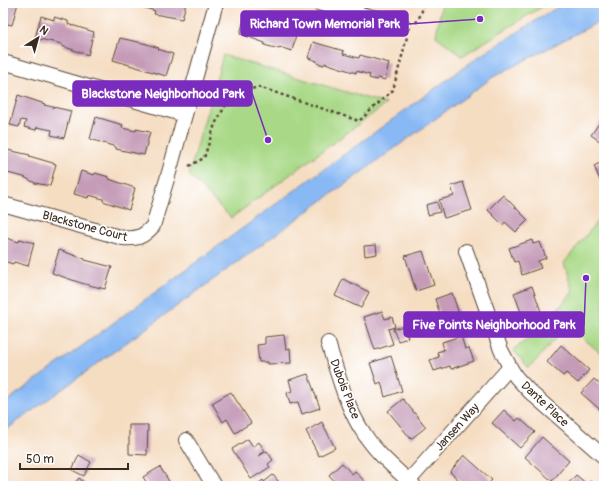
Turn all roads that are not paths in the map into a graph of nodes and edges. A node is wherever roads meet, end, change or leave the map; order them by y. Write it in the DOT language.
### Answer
graph roads {
  1 [pos="216,3"];
  2 [pos="318,3"];
  3 [pos="409,27"];
  4 [pos="3,62"];
  5 [pos="185,114"];
  6 [pos="3,204"];
  7 [pos="466,251"];
  8 [pos="328,343"];
  9 [pos="510,367"];
  10 [pos="186,440"];
  11 [pos="604,456"];
  12 [pos="409,484"];
  13 [pos="214,486"];
  1 -- 5 [label="street, Blackstone Court"];
  2 -- 3 [label="street"];
  4 -- 5 [label="street"];
  5 -- 6 [label="street, Blackstone Court"];
  7 -- 9 [label="street, Dante Place"];
  8 -- 12 [label="street, Dubois Place"];
  9 -- 11 [label="street, Dante Place"];
  9 -- 12 [label="street, Jansen Way"];
  10 -- 13 [label="street"];
}
